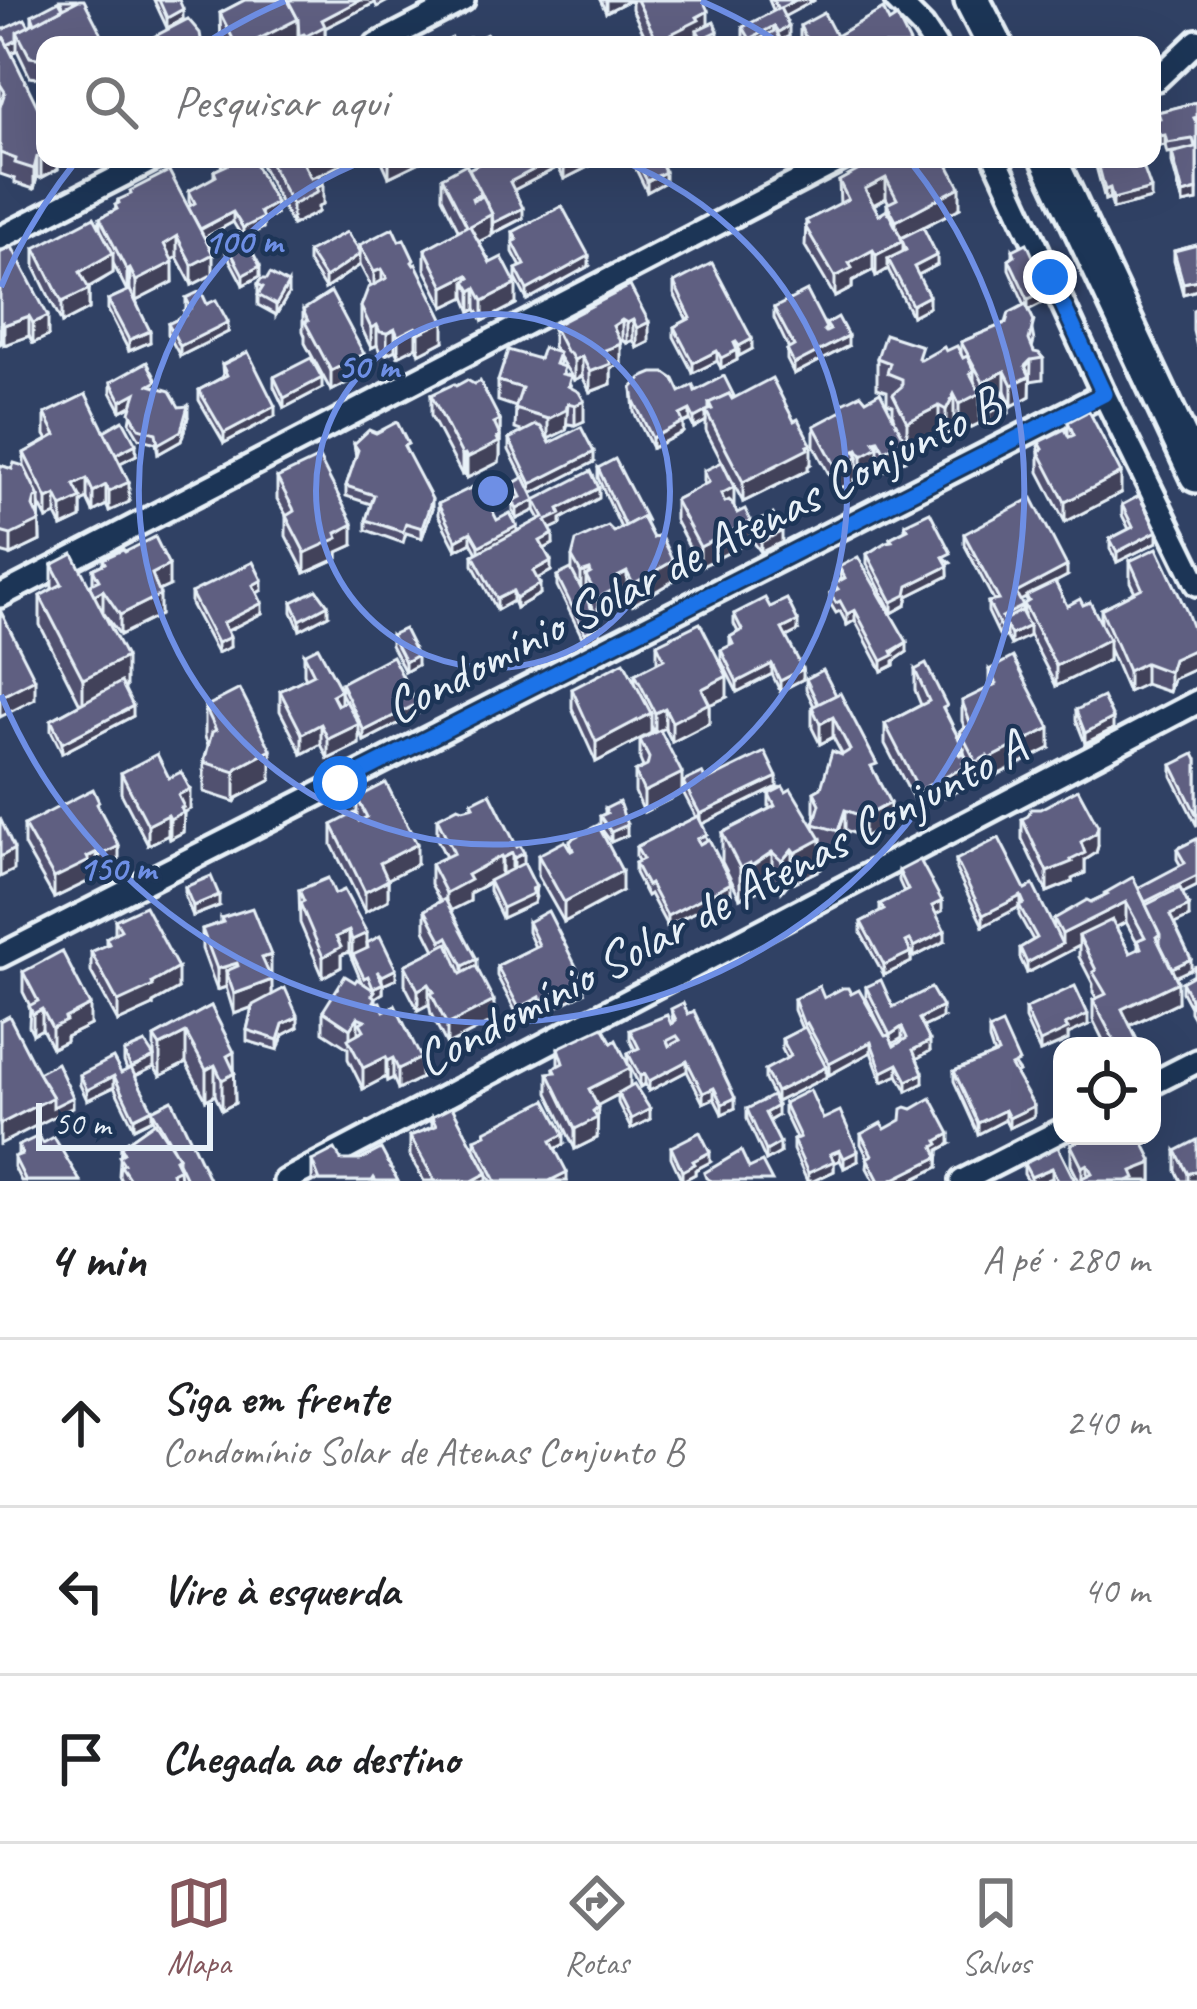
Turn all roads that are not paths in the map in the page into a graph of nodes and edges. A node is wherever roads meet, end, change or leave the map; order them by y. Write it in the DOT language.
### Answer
graph roads {
  1 [pos="463,0"];
  2 [pos="896,0"];
  3 [pos="972,0"];
  4 [pos="393,36"];
  5 [pos="929,36"];
  6 [pos="990,36"];
  7 [pos="1197,41"];
  8 [pos="1161,76"];
  9 [pos="136,168"];
  10 [pos="825,168"];
  11 [pos="1000,168"];
  12 [pos="1053,168"];
  13 [pos="0,238"];
  14 [pos="1104,394"];
  15 [pos="1197,475"];
  16 [pos="1197,584"];
  17 [pos="0,596"];
  18 [pos="1197,702"];
  19 [pos="0,956"];
  20 [pos="1197,1061"];
  21 [pos="1161,1079"];
  22 [pos="1053,1135"];
  23 [pos="285,1181"];
  24 [pos="962,1181"];
  1 -- 4 [label="street"];
  2 -- 5 [label="street"];
  3 -- 6 [label="street"];
  7 -- 8 [label="street"];
  9 -- 13 [label="street"];
  10 -- 17 [label="street"];
  11 -- 14 [label="street"];
  12 -- 15 [label="street"];
  14 -- 16 [label="street"];
  14 -- 19 [label="street, Condomínio Solar de Atenas Conjunto B"];
  18 -- 23 [label="street, Condomínio Solar de Atenas Conjunto A"];
  20 -- 21 [label="street"];
  22 -- 24 [label="street"];
}
